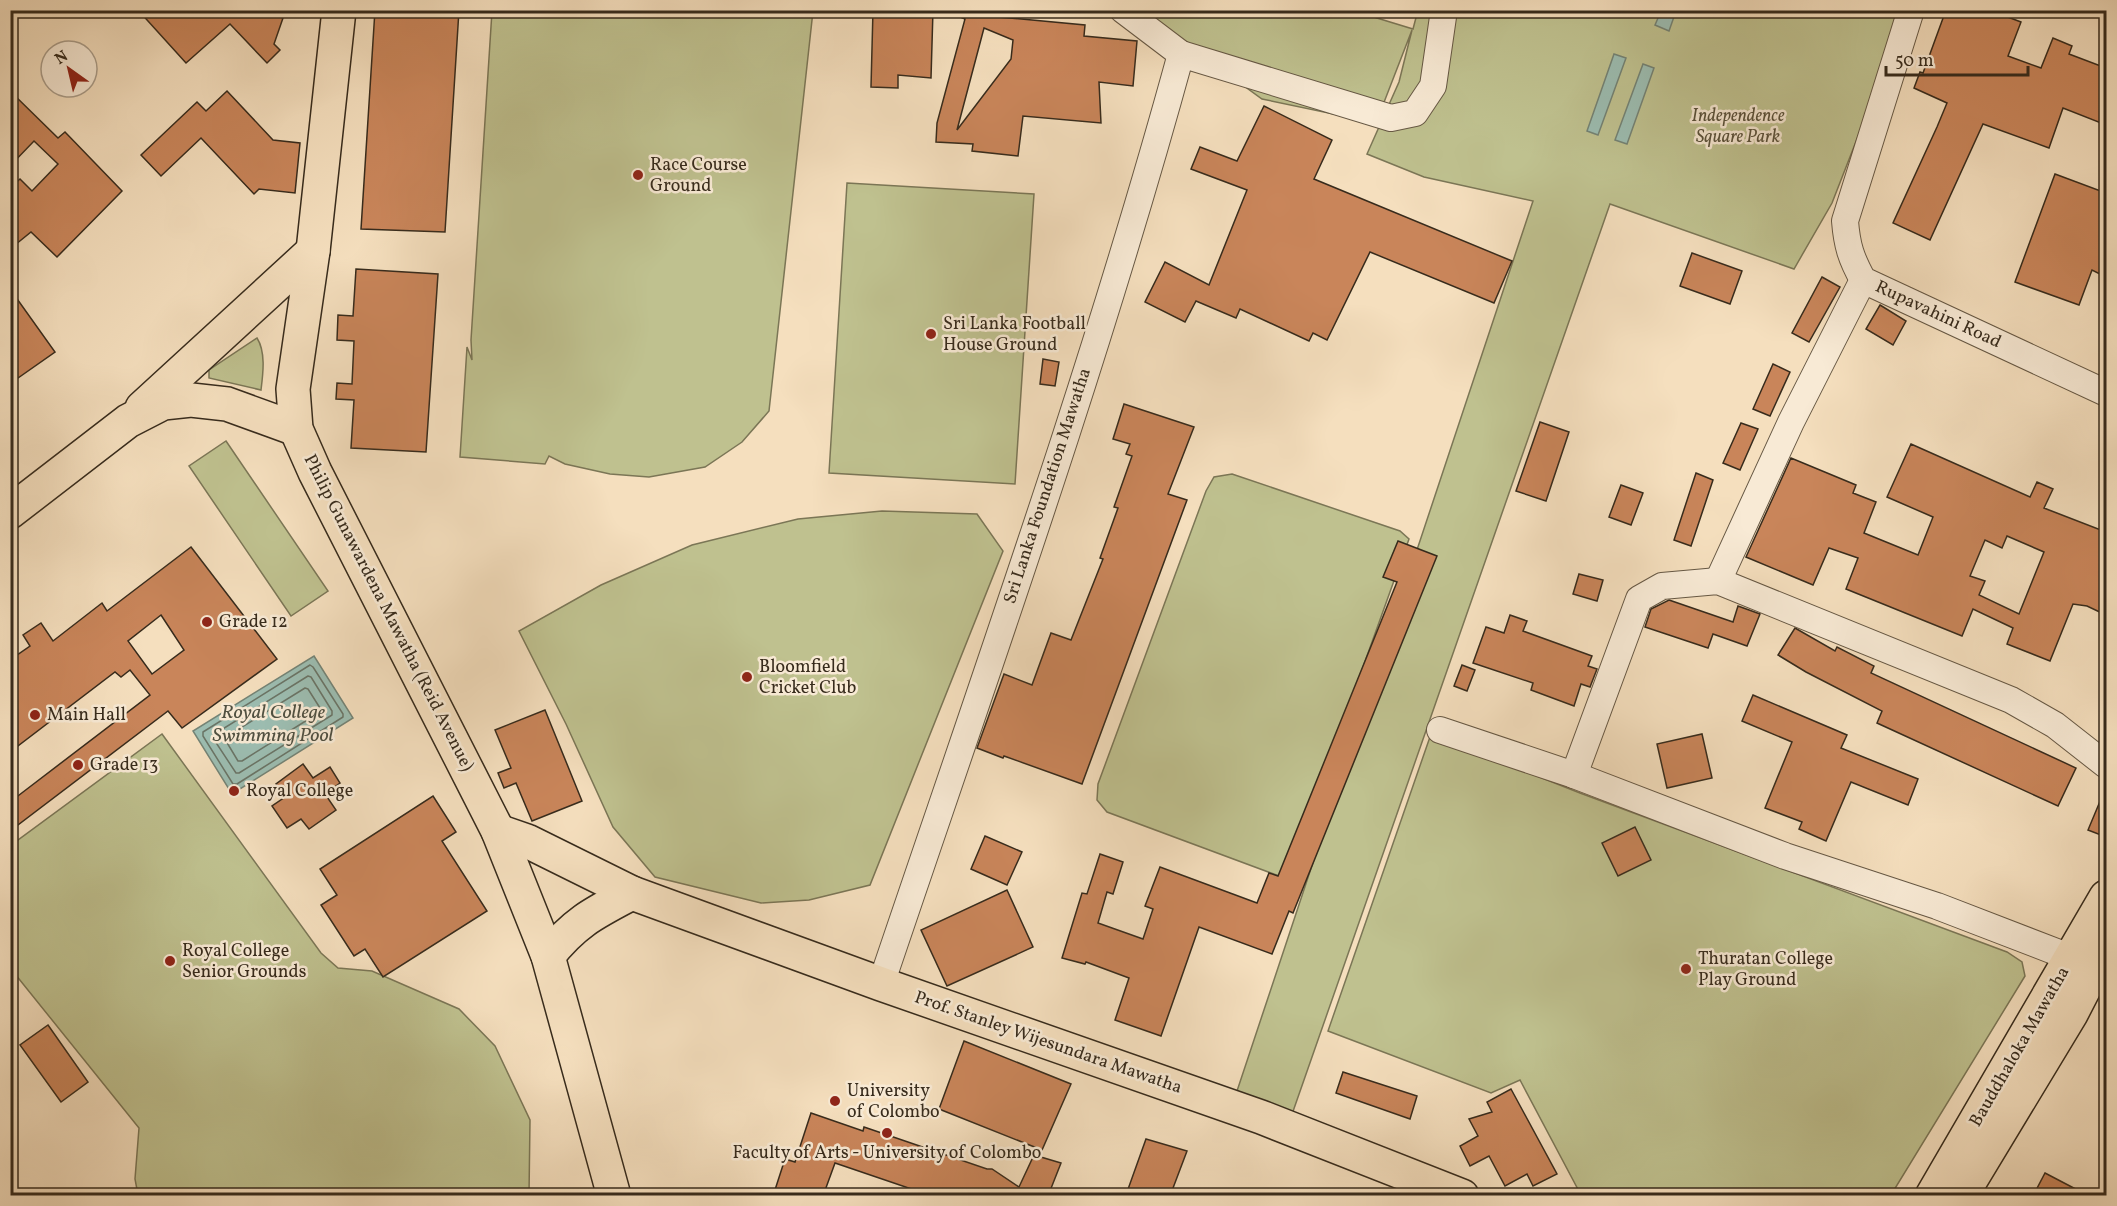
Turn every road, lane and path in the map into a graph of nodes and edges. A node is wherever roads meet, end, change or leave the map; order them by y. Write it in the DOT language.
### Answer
graph roads {
  1 [pos="339,10"];
  2 [pos="1123,10"];
  3 [pos="1444,10"];
  4 [pos="1911,10"];
  5 [pos="1181,54"];
  6 [pos="313,251"];
  7 [pos="1863,280"];
  8 [pos="2106,393"];
  9 [pos="128,421"];
  10 [pos="296,429"];
  11 [pos="10,512"];
  12 [pos="1718,581"];
  13 [pos="1440,730"];
  14 [pos="2106,765"];
  15 [pos="1574,775"];
  16 [pos="498,831"];
  17 [pos="632,893"];
  18 [pos="2106,897"];
  19 [pos="548,956"];
  20 [pos="2094,967"];
  21 [pos="880,984"];
  22 [pos="614,1196"];
  23 [pos="1462,1196"];
  24 [pos="1932,1196"];
  25 [pos="1961,1196"];
  1 -- 6 [label="main road, Philip Gunawardena Mawatha (Reid Avenue)"];
  2 -- 5 [label="street"];
  3 -- 5 [label="street"];
  4 -- 7 [label="street, Rupavahini Road"];
  5 -- 21 [label="street, Sri Lanka Foundation Mawatha"];
  6 -- 9 [label="main road"];
  6 -- 10 [label="main road, Philip Gunawardena Mawatha (Reid Avenue)"];
  7 -- 8 [label="street, Rupavahini Road"];
  7 -- 12 [label="street"];
  9 -- 10 [label="main road"];
  9 -- 11 [label="main road"];
  10 -- 16 [label="main road, Philip Gunawardena Mawatha (Reid Avenue)"];
  12 -- 14 [label="street"];
  12 -- 15 [label="street"];
  13 -- 15 [label="street"];
  15 -- 20 [label="street"];
  16 -- 17 [label="main road, Prof. Stanley Wijesundara Mawatha"];
  16 -- 19 [label="main road, Philip Gunawardena Mawatha (Reid Avenue)"];
  17 -- 19 [label="main road"];
  17 -- 21 [label="main road, Prof. Stanley Wijesundara Mawatha"];
  18 -- 20 [label="main road, Bauddhaloka Mawatha"];
  19 -- 22 [label="main road, Philip Gunawardena Mawatha (Reid Avenue)"];
  20 -- 24 [label="main road, Bauddhaloka Mawatha"];
  20 -- 25 [label="main road, Bauddhaloka Mawatha"];
  21 -- 23 [label="main road, Prof. Stanley Wijesundara Mawatha"];
}
